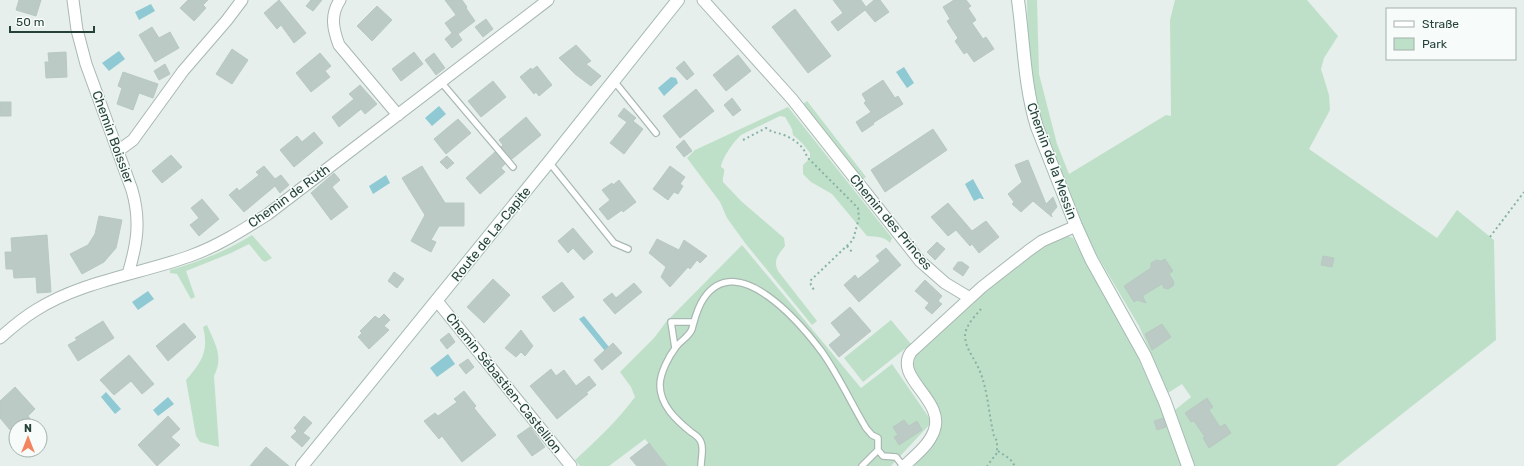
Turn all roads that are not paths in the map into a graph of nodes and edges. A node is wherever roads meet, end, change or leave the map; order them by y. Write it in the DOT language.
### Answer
graph roads {
  1 [pos="73,0"];
  2 [pos="242,0"];
  3 [pos="340,0"];
  4 [pos="548,0"];
  5 [pos="678,0"];
  6 [pos="703,0"];
  7 [pos="1018,0"];
  8 [pos="614,81"];
  9 [pos="441,82"];
  10 [pos="398,115"];
  11 [pos="656,133"];
  12 [pos="118,151"];
  13 [pos="549,162"];
  14 [pos="513,167"];
  15 [pos="1076,226"];
  16 [pos="628,248"];
  17 [pos="128,274"];
  18 [pos="970,298"];
  19 [pos="437,300"];
  20 [pos="694,322"];
  21 [pos="1,335"];
  22 [pos="675,348"];
  23 [pos="878,450"];
  24 [pos="302,466"];
  25 [pos="571,466"];
  26 [pos="702,466"];
  27 [pos="862,466"];
  28 [pos="904,466"];
  29 [pos="1188,466"];
  1 -- 12 [label="street, Chemin Boissier"];
  2 -- 12 [label="street"];
  3 -- 10 [label="street"];
  4 -- 9 [label="street, Chemin de Ruth"];
  5 -- 8 [label="street, Route de La-Capite"];
  6 -- 18 [label="street, Chemin des Princes"];
  7 -- 15 [label="street, Chemin de la Messin"];
  8 -- 11 [label="lane"];
  8 -- 13 [label="street, Route de La-Capite"];
  9 -- 10 [label="street, Chemin de Ruth"];
  9 -- 14 [label="lane"];
  10 -- 17 [label="street, Chemin de Ruth"];
  12 -- 17 [label="street, Chemin Boissier"];
  13 -- 16 [label="lane"];
  13 -- 19 [label="street, Route de La-Capite"];
  15 -- 18 [label="street"];
  15 -- 29 [label="street"];
  17 -- 21 [label="street, Chemin de Ruth"];
  18 -- 28 [label="street"];
  19 -- 24 [label="street, Route de La-Capite"];
  19 -- 25 [label="street, Chemin Sébastien-Castellion"];
  20 -- 22 [label="lane"];
  20 -- 22 [label="lane"];
  20 -- 23 [label="lane"];
  22 -- 26 [label="lane"];
  23 -- 27 [label="lane"];
  23 -- 28 [label="lane"];
}
